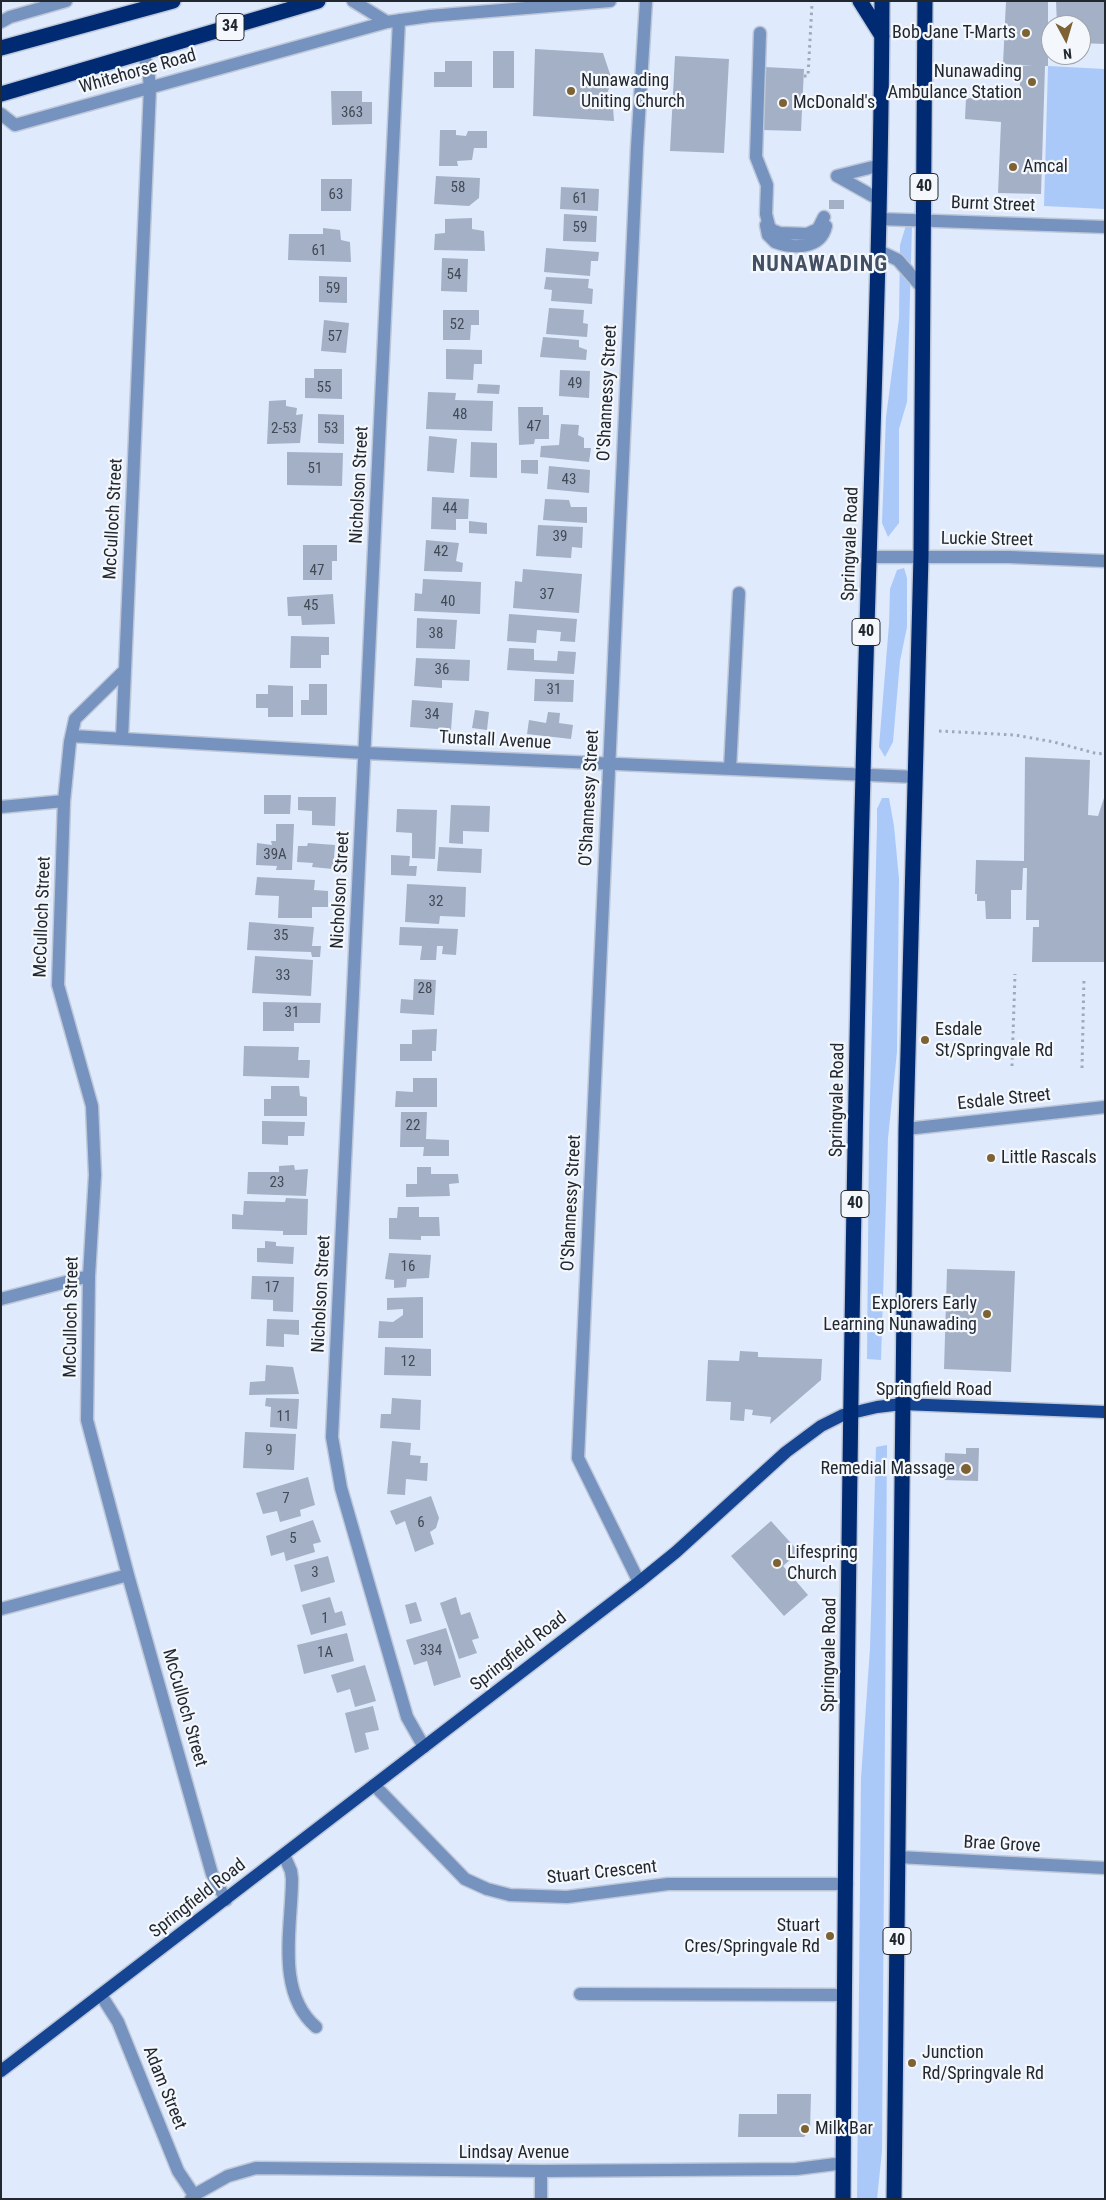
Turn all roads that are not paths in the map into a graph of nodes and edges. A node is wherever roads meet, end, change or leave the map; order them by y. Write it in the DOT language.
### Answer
graph roads {
  1 [pos="66,1"];
  2 [pos="173,1"];
  3 [pos="318,1"];
  4 [pos="353,1"];
  5 [pos="610,1"];
  6 [pos="646,1"];
  7 [pos="860,1"];
  8 [pos="882,1"];
  9 [pos="925,1"];
  10 [pos="393,21"];
  11 [pos="1,22"];
  12 [pos="760,32"];
  13 [pos="882,36"];
  14 [pos="1,48"];
  15 [pos="143,54"];
  16 [pos="150,88"];
  17 [pos="1,94"];
  18 [pos="1,114"];
  19 [pos="15,126"];
  20 [pos="1,130"];
  21 [pos="881,165"];
  22 [pos="880,200"];
  23 [pos="880,219"];
  24 [pos="924,220"];
  25 [pos="825,222"];
  26 [pos="1105,227"];
  27 [pos="879,251"];
  28 [pos="924,290"];
  29 [pos="869,556"];
  30 [pos="921,556"];
  31 [pos="1105,560"];
  32 [pos="739,593"];
  33 [pos="125,670"];
  34 [pos="72,736"];
  35 [pos="122,738"];
  36 [pos="365,753"];
  37 [pos="609,764"];
  38 [pos="730,769"];
  39 [pos="863,776"];
  40 [pos="916,777"];
  41 [pos="64,801"];
  42 [pos="1,808"];
  43 [pos="1105,1107"];
  44 [pos="906,1129"];
  45 [pos="89,1276"];
  46 [pos="1,1299"];
  47 [pos="902,1404"];
  48 [pos="852,1412"];
  49 [pos="1105,1412"];
  50 [pos="128,1575"];
  51 [pos="639,1582"];
  52 [pos="1,1609"];
  53 [pos="424,1747"];
  54 [pos="374,1785"];
  55 [pos="284,1855"];
  56 [pos="898,1857"];
  57 [pos="1105,1868"];
  58 [pos="847,1884"];
  59 [pos="226,1900"];
  60 [pos="580,1994"];
  61 [pos="101,1995"];
  62 [pos="845,1995"];
  63 [pos="316,2027"];
  64 [pos="1,2071"];
  65 [pos="844,2163"];
  66 [pos="541,2171"];
  67 [pos="192,2197"];
  68 [pos="540,2199"];
  69 [pos="843,2199"];
  70 [pos="894,2199"];
  1 -- 11 [label="street"];
  2 -- 14 [label="highway"];
  3 -- 15 [label="highway, Whitehorse Road / 34"];
  4 -- 10 [label="street"];
  5 -- 10 [label="street, Whitehorse Road"];
  6 -- 37 [label="street, O'Shannessy Street"];
  7 -- 13 [label="highway"];
  8 -- 13 [label="highway, Springvale Road / 40"];
  9 -- 24 [label="highway, 40"];
  10 -- 16 [label="street, Whitehorse Road"];
  10 -- 36 [label="street, Nicholson Street"];
  12 -- 25 [label="street"];
  13 -- 21 [label="highway, Springvale Road / 40"];
  15 -- 16 [label="street, McCulloch Street"];
  15 -- 17 [label="highway, Whitehorse Road / 34"];
  16 -- 19 [label="street, Whitehorse Road"];
  16 -- 33 [label="street, McCulloch Street"];
  18 -- 19 [label="street"];
  19 -- 20 [label="street, Whitehorse Road"];
  21 -- 22 [label="highway, Springvale Road / 40"];
  21 -- 22 [label="street"];
  22 -- 23 [label="highway, Springvale Road / 40"];
  23 -- 24 [label="street, Burnt Street"];
  23 -- 27 [label="highway, Springvale Road / 40"];
  24 -- 26 [label="street, Burnt Street"];
  24 -- 28 [label="highway, 40"];
  27 -- 28 [label="street"];
  27 -- 29 [label="highway, Springvale Road / 40"];
  28 -- 30 [label="highway, 40"];
  29 -- 30 [label="street, Luckie Street"];
  29 -- 39 [label="highway, Springvale Road / 40"];
  30 -- 31 [label="street, Luckie Street"];
  30 -- 40 [label="highway, 40"];
  32 -- 38 [label="street"];
  33 -- 34 [label="street, McCulloch Street"];
  33 -- 35 [label="street"];
  34 -- 35 [label="street, Tunstall Avenue"];
  34 -- 41 [label="street, McCulloch Street"];
  35 -- 36 [label="street, Tunstall Avenue"];
  36 -- 37 [label="street, Tunstall Avenue"];
  36 -- 53 [label="street, Nicholson Street"];
  37 -- 38 [label="street, Tunstall Avenue"];
  37 -- 51 [label="street, O'Shannessy Street"];
  38 -- 39 [label="street, Tunstall Avenue"];
  39 -- 40 [label="street, Tunstall Avenue"];
  39 -- 48 [label="highway, Springvale Road / 40"];
  40 -- 44 [label="highway, 40"];
  41 -- 42 [label="street"];
  41 -- 45 [label="street, McCulloch Street"];
  43 -- 44 [label="street, Esdale Street"];
  44 -- 47 [label="highway, 40"];
  45 -- 46 [label="street"];
  45 -- 50 [label="street, McCulloch Street"];
  47 -- 48 [label="main road, Springfield Road"];
  47 -- 49 [label="main road, Springfield Road"];
  47 -- 56 [label="highway, 40"];
  48 -- 51 [label="main road, Springfield Road"];
  48 -- 58 [label="highway, Springvale Road / 40"];
  50 -- 52 [label="street"];
  50 -- 59 [label="street, McCulloch Street"];
  51 -- 53 [label="main road, Springfield Road"];
  53 -- 54 [label="main road, Springfield Road"];
  54 -- 55 [label="main road, Springfield Road"];
  54 -- 58 [label="street, Stuart Crescent"];
  55 -- 59 [label="main road, Springfield Road"];
  55 -- 63 [label="street"];
  56 -- 57 [label="street, Brae Grove"];
  56 -- 70 [label="highway, 40"];
  58 -- 62 [label="highway, Springvale Road / 40"];
  59 -- 61 [label="main road, Springfield Road"];
  60 -- 62 [label="street"];
  61 -- 64 [label="main road, Springfield Road"];
  61 -- 67 [label="street, Adam Street"];
  62 -- 65 [label="highway, Springvale Road / 40"];
  65 -- 66 [label="street, Lindsay Avenue"];
  65 -- 69 [label="highway, Springvale Road / 40"];
  66 -- 67 [label="street, Lindsay Avenue"];
  66 -- 68 [label="street"];
}
